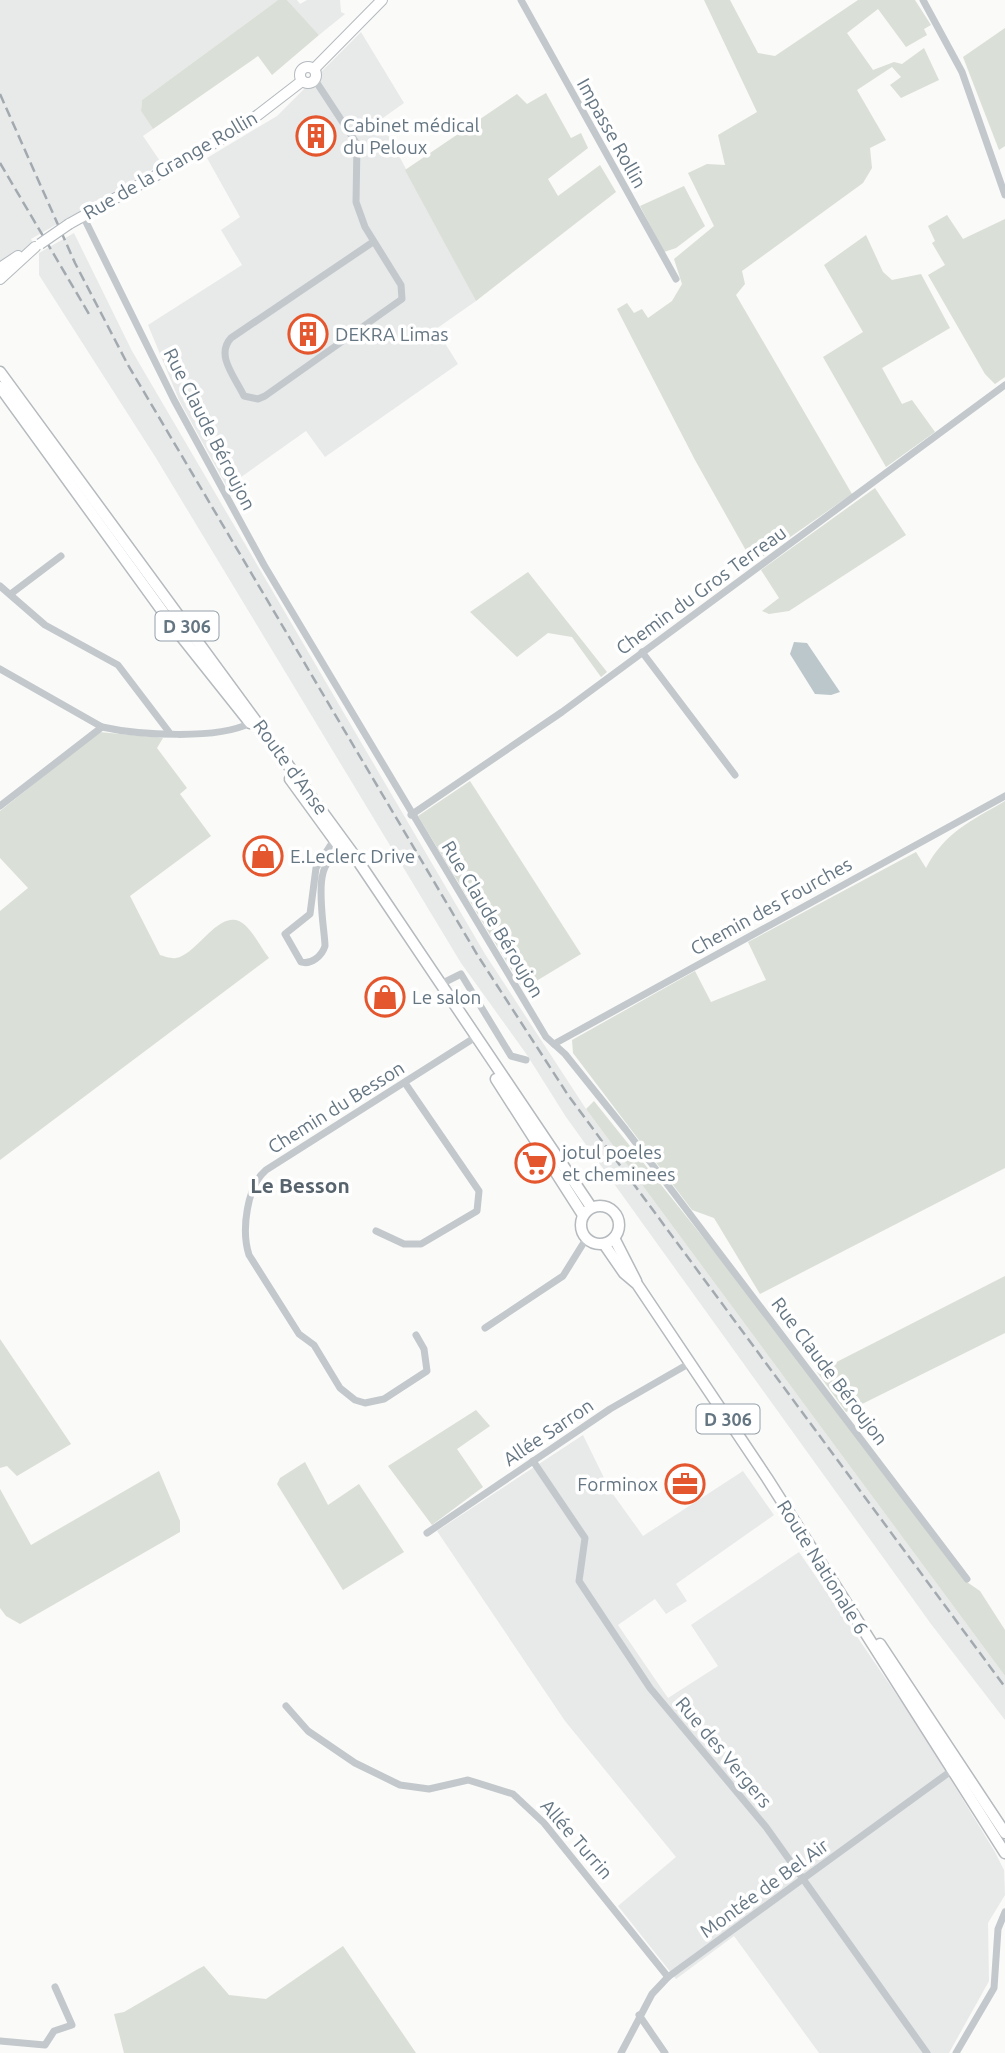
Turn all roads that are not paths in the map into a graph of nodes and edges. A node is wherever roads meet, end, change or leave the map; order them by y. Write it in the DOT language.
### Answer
graph roads {
  1 [pos="382,0"];
  2 [pos="521,0"];
  3 [pos="923,0"];
  4 [pos="314,74"];
  5 [pos="1005,195"];
  6 [pos="83,216"];
  7 [pos="373,242"];
  8 [pos="37,245"];
  9 [pos="0,268"];
  10 [pos="0,279"];
  11 [pos="676,279"];
  12 [pos="0,372"];
  13 [pos="1005,386"];
  14 [pos="0,387"];
  15 [pos="61,556"];
  16 [pos="0,586"];
  17 [pos="12,593"];
  18 [pos="642,652"];
  19 [pos="0,669"];
  20 [pos="250,723"];
  21 [pos="102,727"];
  22 [pos="169,732"];
  23 [pos="735,775"];
  24 [pos="1005,796"];
  25 [pos="0,806"];
  26 [pos="411,815"];
  27 [pos="334,840"];
  28 [pos="350,862"];
  29 [pos="441,985"];
  30 [pos="471,1040"];
  31 [pos="554,1044"];
  32 [pos="526,1060"];
  33 [pos="405,1083"];
  34 [pos="587,1211"];
  35 [pos="376,1231"];
  36 [pos="586,1239"];
  37 [pos="609,1241"];
  38 [pos="485,1328"];
  39 [pos="416,1335"];
  40 [pos="690,1363"];
  41 [pos="533,1461"];
  42 [pos="427,1533"];
  43 [pos="817,1556"];
  44 [pos="967,1579"];
  45 [pos="286,1706"];
  46 [pos="951,1771"];
  47 [pos="1005,1833"];
  48 [pos="1005,1853"];
  49 [pos="802,1879"];
  50 [pos="1005,1912"];
  51 [pos="1005,1927"];
  52 [pos="998,1949"];
  53 [pos="668,1977"];
  54 [pos="55,1987"];
  55 [pos="639,2015"];
  56 [pos="0,2041"];
  57 [pos="621,2053"];
  58 [pos="665,2053"];
  59 [pos="927,2053"];
  60 [pos="956,2053"];
  1 -- 4 [label="main road"];
  2 -- 11 [label="street, Impasse Rollin"];
  3 -- 5 [label="street"];
  4 -- 6 [label="main road, Rue de la Grange Rollin"];
  4 -- 7 [label="street"];
  6 -- 8 [label="main road, Rue de la Grange Rollin, bridge"];
  6 -- 26 [label="street, Rue Claude Béroujon"];
  7 -- 7 [label="street"];
  8 -- 9 [label="main road, Rue de la Grange Rollin"];
  8 -- 10 [label="main road, Rue de la Grange Rollin"];
  12 -- 29 [label="main road, Route d'Anse / D 306"];
  13 -- 18 [label="street, Chemin du Gros Terreau"];
  14 -- 20 [label="main road, Route d'Anse / D 306"];
  15 -- 17 [label="street"];
  16 -- 17 [label="street"];
  17 -- 22 [label="street"];
  18 -- 23 [label="street"];
  18 -- 26 [label="street, Chemin du Gros Terreau"];
  19 -- 21 [label="street"];
  20 -- 22 [label="street"];
  20 -- 27 [label="main road, Route d'Anse / D 306"];
  21 -- 22 [label="street"];
  21 -- 25 [label="street"];
  24 -- 31 [label="street, Chemin des Fourches"];
  26 -- 31 [label="street, Rue Claude Béroujon"];
  27 -- 28 [label="main road, Route d'Anse / D 306"];
  27 -- 28 [label="street"];
  28 -- 30 [label="main road, Route d'Anse / D 306"];
  29 -- 32 [label="street"];
  29 -- 34 [label="main road, Route d'Anse / D 306"];
  30 -- 33 [label="street, Chemin du Besson"];
  30 -- 34 [label="main road, Route d'Anse / D 306"];
  31 -- 44 [label="street, Rue Claude Béroujon"];
  33 -- 35 [label="street"];
  33 -- 39 [label="street, Chemin du Besson"];
  34 -- 36 [label="main road"];
  34 -- 37 [label="main road"];
  36 -- 37 [label="main road"];
  36 -- 38 [label="street"];
  37 -- 40 [label="main road, Route Nationale 6 / D 306"];
  40 -- 41 [label="street, Allée Sarron"];
  40 -- 43 [label="main road, Route Nationale 6 / D 306"];
  41 -- 42 [label="street, Allée Sarron"];
  41 -- 49 [label="street, Rue des Vergers"];
  43 -- 46 [label="main road, Route Nationale 6 / D 306"];
  43 -- 47 [label="main road, D 306"];
  45 -- 53 [label="street, Allée Turrin"];
  46 -- 48 [label="main road, Route Nationale 6 / D 306"];
  46 -- 49 [label="street, Montée de Bel Air"];
  49 -- 53 [label="street, Montée de Bel Air"];
  49 -- 59 [label="street, Rue des Vergers"];
  50 -- 52 [label="street"];
  51 -- 52 [label="street"];
  52 -- 60 [label="street"];
  53 -- 55 [label="street, Montée de Bel Air"];
  54 -- 56 [label="street"];
  55 -- 57 [label="street, Montée de Bel Air"];
  55 -- 58 [label="street"];
}
